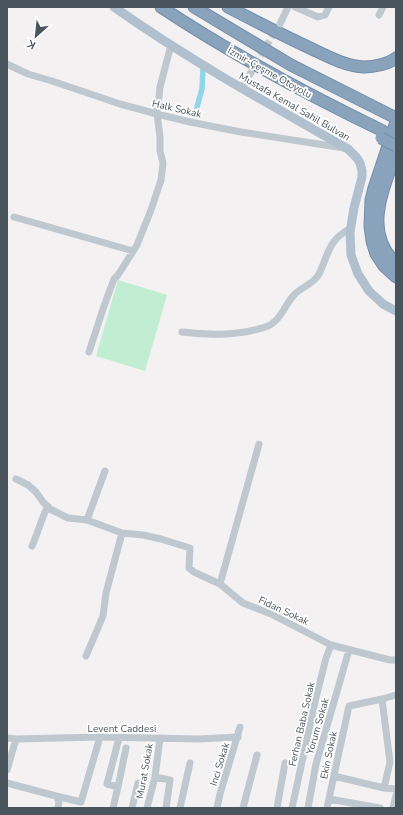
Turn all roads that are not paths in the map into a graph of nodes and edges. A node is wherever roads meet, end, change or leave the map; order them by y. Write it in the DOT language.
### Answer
graph roads {
  1 [pos="114,7"];
  2 [pos="161,7"];
  3 [pos="194,7"];
  4 [pos="228,7"];
  5 [pos="288,7"];
  6 [pos="295,7"];
  7 [pos="329,7"];
  8 [pos="383,7"];
  9 [pos="379,16"];
  10 [pos="280,24"];
  11 [pos="171,45"];
  12 [pos="396,58"];
  13 [pos="7,64"];
  14 [pos="250,74"];
  15 [pos="242,88"];
  16 [pos="157,114"];
  17 [pos="394,118"];
  18 [pos="382,135"];
  19 [pos="396,138"];
  20 [pos="396,146"];
  21 [pos="348,149"];
  22 [pos="396,152"];
  23 [pos="14,217"];
  24 [pos="351,228"];
  25 [pos="133,251"];
  26 [pos="396,264"];
  27 [pos="396,277"];
  28 [pos="396,310"];
  29 [pos="182,332"];
  30 [pos="88,352"];
  31 [pos="259,444"];
  32 [pos="105,471"];
  33 [pos="16,479"];
  34 [pos="48,506"];
  35 [pos="87,520"];
  36 [pos="122,533"];
  37 [pos="32,546"];
  38 [pos="220,584"];
  39 [pos="331,645"];
  40 [pos="349,650"];
  41 [pos="86,656"];
  42 [pos="396,660"];
  43 [pos="396,695"];
  44 [pos="382,699"];
  45 [pos="240,727"];
  46 [pos="238,736"];
  47 [pos="100,737"];
  48 [pos="7,738"];
  49 [pos="119,738"];
  50 [pos="160,738"];
  51 [pos="16,739"];
  52 [pos="126,748"];
  53 [pos="257,755"];
  54 [pos="190,763"];
  55 [pos="285,763"];
  56 [pos="7,770"];
  57 [pos="334,776"];
  58 [pos="155,777"];
  59 [pos="7,783"];
  60 [pos="138,783"];
  61 [pos="118,787"];
  62 [pos="384,788"];
  63 [pos="396,789"];
  64 [pos="396,794"];
  65 [pos="56,796"];
  66 [pos="329,800"];
  67 [pos="80,805"];
  68 [pos="58,808"];
  69 [pos="113,808"];
  70 [pos="132,808"];
  71 [pos="147,808"];
  72 [pos="166,808"];
  73 [pos="180,808"];
  74 [pos="217,808"];
  75 [pos="243,808"];
  76 [pos="277,808"];
  77 [pos="292,808"];
  78 [pos="308,808"];
  79 [pos="326,808"];
  80 [pos="380,808"];
  81 [pos="393,808"];
  1 -- 11 [label="main road, Mustafa Kemal Sahil Bulvarı"];
  2 -- 18 [label="highway, İzmir-Çeşme Otoyolu"];
  3 -- 17 [label="highway, İzmir-Çeşme Otoyolu"];
  4 -- 12 [label="highway"];
  5 -- 10 [label="street"];
  6 -- 7 [label="street"];
  8 -- 9 [label="street"];
  11 -- 15 [label="main road, Mustafa Kemal Sahil Bulvarı"];
  11 -- 16 [label="street"];
  13 -- 16 [label="street, Halk Sokak"];
  14 -- 15 [label="street"];
  15 -- 21 [label="main road, Mustafa Kemal Sahil Bulvarı"];
  16 -- 21 [label="street, Halk Sokak"];
  16 -- 25 [label="street"];
  17 -- 27 [label="highway"];
  18 -- 19 [label="highway"];
  18 -- 20 [label="highway, bridge"];
  21 -- 24 [label="main road, Mustafa Kemal Sahil Bulvarı"];
  22 -- 26 [label="highway"];
  23 -- 25 [label="street"];
  24 -- 28 [label="main road, Mustafa Kemal Sahil Bulvarı"];
  24 -- 29 [label="street"];
  25 -- 30 [label="street"];
  31 -- 38 [label="street"];
  32 -- 35 [label="street"];
  33 -- 34 [label="street"];
  34 -- 35 [label="street"];
  34 -- 37 [label="street"];
  35 -- 36 [label="street"];
  36 -- 38 [label="street, Fidan Sokak"];
  36 -- 41 [label="street"];
  38 -- 39 [label="street, Fidan Sokak"];
  39 -- 40 [label="street, Fidan Sokak"];
  39 -- 77 [label="street, Ferhan Baba Sokak"];
  40 -- 42 [label="street, Fidan Sokak"];
  40 -- 78 [label="street, Yorum Sokak"];
  43 -- 44 [label="street"];
  44 -- 57 [label="street, Ekin Sokak"];
  44 -- 62 [label="street"];
  45 -- 46 [label="street, Inci Sokak"];
  46 -- 50 [label="street, Levent Caddesi"];
  46 -- 74 [label="street, Inci Sokak"];
  47 -- 49 [label="street, Levent Caddesi"];
  47 -- 51 [label="street, Levent Caddesi"];
  47 -- 67 [label="street"];
  48 -- 51 [label="street, Levent Caddesi"];
  49 -- 50 [label="street, Levent Caddesi"];
  49 -- 61 [label="street"];
  50 -- 58 [label="street, Murat Sokak"];
  51 -- 56 [label="street"];
  52 -- 61 [label="street"];
  53 -- 75 [label="street"];
  54 -- 73 [label="street"];
  55 -- 76 [label="street"];
  57 -- 62 [label="street"];
  57 -- 66 [label="street, Ekin Sokak"];
  58 -- 71 [label="street, Murat Sokak"];
  58 -- 72 [label="street"];
  59 -- 65 [label="street"];
  60 -- 70 [label="street"];
  61 -- 69 [label="street"];
  62 -- 63 [label="street"];
  64 -- 81 [label="street"];
  65 -- 67 [label="street"];
  65 -- 68 [label="street"];
  66 -- 79 [label="street, Ekin Sokak"];
  66 -- 80 [label="street"];
}
